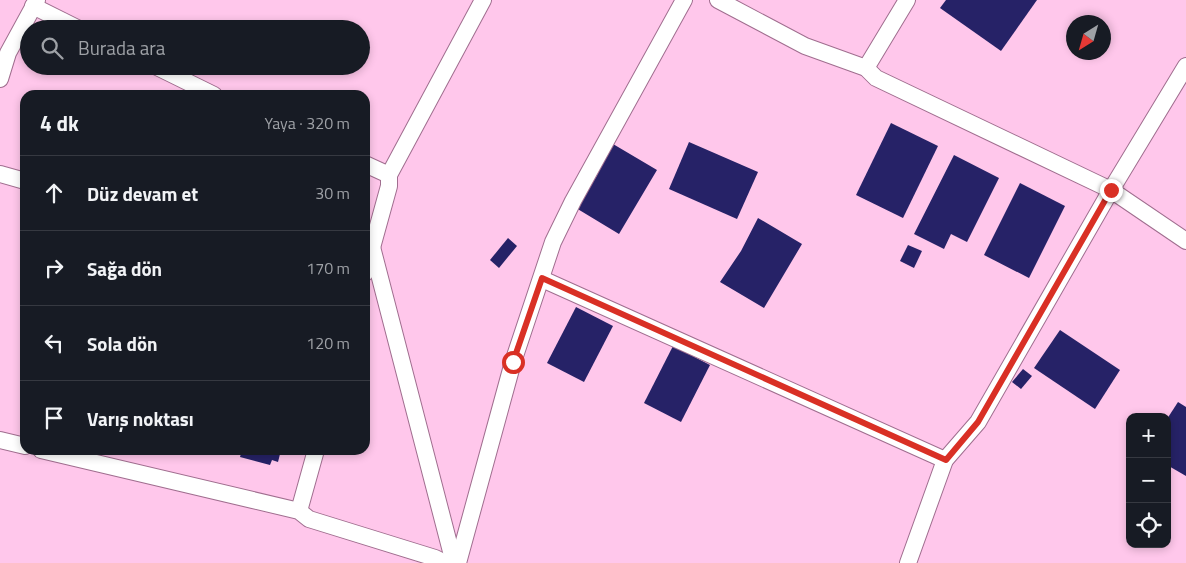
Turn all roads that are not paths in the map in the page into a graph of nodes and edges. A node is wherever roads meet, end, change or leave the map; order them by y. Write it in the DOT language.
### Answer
graph roads {
  1 [pos="483,0"];
  2 [pos="684,0"];
  3 [pos="718,0"];
  4 [pos="907,0"];
  5 [pos="35,3"];
  6 [pos="26,20"];
  7 [pos="64,20"];
  8 [pos="20,31"];
  9 [pos="1186,66"];
  10 [pos="866,68"];
  11 [pos="173,75"];
  12 [pos="0,79"];
  13 [pos="204,90"];
  14 [pos="370,166"];
  15 [pos="0,174"];
  16 [pos="389,175"];
  17 [pos="20,180"];
  18 [pos="1111,190"];
  19 [pos="1186,241"];
  20 [pos="372,247"];
  21 [pos="370,254"];
  22 [pos="542,278"];
  23 [pos="0,440"];
  24 [pos="20,445"];
  25 [pos="63,455"];
  26 [pos="315,455"];
  27 [pos="946,460"];
  28 [pos="299,511"];
  29 [pos="445,563"];
  30 [pos="456,563"];
  31 [pos="908,563"];
  1 -- 16 [label="street"];
  2 -- 22 [label="street"];
  3 -- 10 [label="street"];
  4 -- 10 [label="street"];
  5 -- 6 [label="street"];
  5 -- 7 [label="street"];
  8 -- 12 [label="street"];
  9 -- 18 [label="street"];
  10 -- 18 [label="street"];
  11 -- 13 [label="street"];
  14 -- 16 [label="street"];
  15 -- 17 [label="street"];
  16 -- 20 [label="street"];
  18 -- 19 [label="street"];
  18 -- 27 [label="street"];
  20 -- 21 [label="street"];
  20 -- 30 [label="street"];
  22 -- 27 [label="street"];
  22 -- 30 [label="street"];
  23 -- 24 [label="street"];
  25 -- 28 [label="street"];
  26 -- 28 [label="street"];
  27 -- 31 [label="street"];
  28 -- 29 [label="street"];
}
